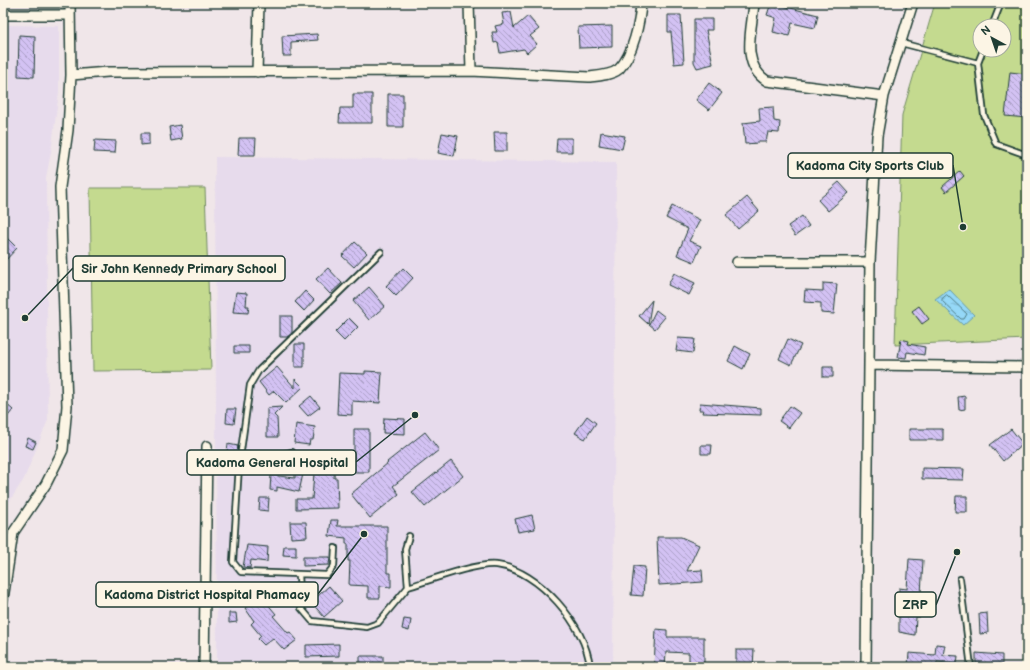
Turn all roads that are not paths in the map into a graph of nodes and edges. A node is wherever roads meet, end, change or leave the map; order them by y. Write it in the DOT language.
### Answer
graph roads {
  1 [pos="70,3"];
  2 [pos="259,3"];
  3 [pos="468,3"];
  4 [pos="641,3"];
  5 [pos="754,3"];
  6 [pos="912,3"];
  7 [pos="1001,3"];
  8 [pos="3,15"];
  9 [pos="70,15"];
  10 [pos="995,18"];
  11 [pos="901,43"];
  12 [pos="980,58"];
  13 [pos="978,63"];
  14 [pos="471,71"];
  15 [pos="257,72"];
  16 [pos="71,75"];
  17 [pos="884,96"];
  18 [pos="1024,154"];
  19 [pos="381,252"];
  20 [pos="737,262"];
  21 [pos="870,262"];
  22 [pos="869,365"];
  23 [pos="1027,367"];
  24 [pos="207,446"];
  25 [pos="292,452"];
  26 [pos="240,465"];
  27 [pos="207,468"];
  28 [pos="409,536"];
  29 [pos="335,548"];
  30 [pos="299,575"];
  31 [pos="960,579"];
  32 [pos="408,586"];
  33 [pos="3,599"];
  34 [pos="204,667"];
  35 [pos="590,667"];
  36 [pos="866,667"];
  37 [pos="971,667"];
  1 -- 9 [label="street"];
  2 -- 15 [label="street"];
  3 -- 14 [label="street"];
  4 -- 14 [label="street"];
  5 -- 17 [label="street"];
  6 -- 11 [label="street"];
  7 -- 10 [label="lane"];
  8 -- 9 [label="street"];
  9 -- 16 [label="street"];
  11 -- 13 [label="lane"];
  11 -- 17 [label="street"];
  12 -- 13 [label="lane"];
  13 -- 18 [label="lane"];
  14 -- 15 [label="street"];
  15 -- 16 [label="street"];
  16 -- 33 [label="street"];
  17 -- 21 [label="street"];
  19 -- 26 [label="lane"];
  20 -- 21 [label="street"];
  21 -- 22 [label="street"];
  22 -- 23 [label="street"];
  22 -- 36 [label="street"];
  24 -- 27 [label="street"];
  25 -- 26 [label="lane"];
  26 -- 27 [label="lane"];
  26 -- 30 [label="lane"];
  27 -- 34 [label="street"];
  28 -- 32 [label="lane"];
  29 -- 30 [label="lane"];
  30 -- 32 [label="lane"];
  31 -- 37 [label="lane"];
  32 -- 35 [label="lane"];
}
